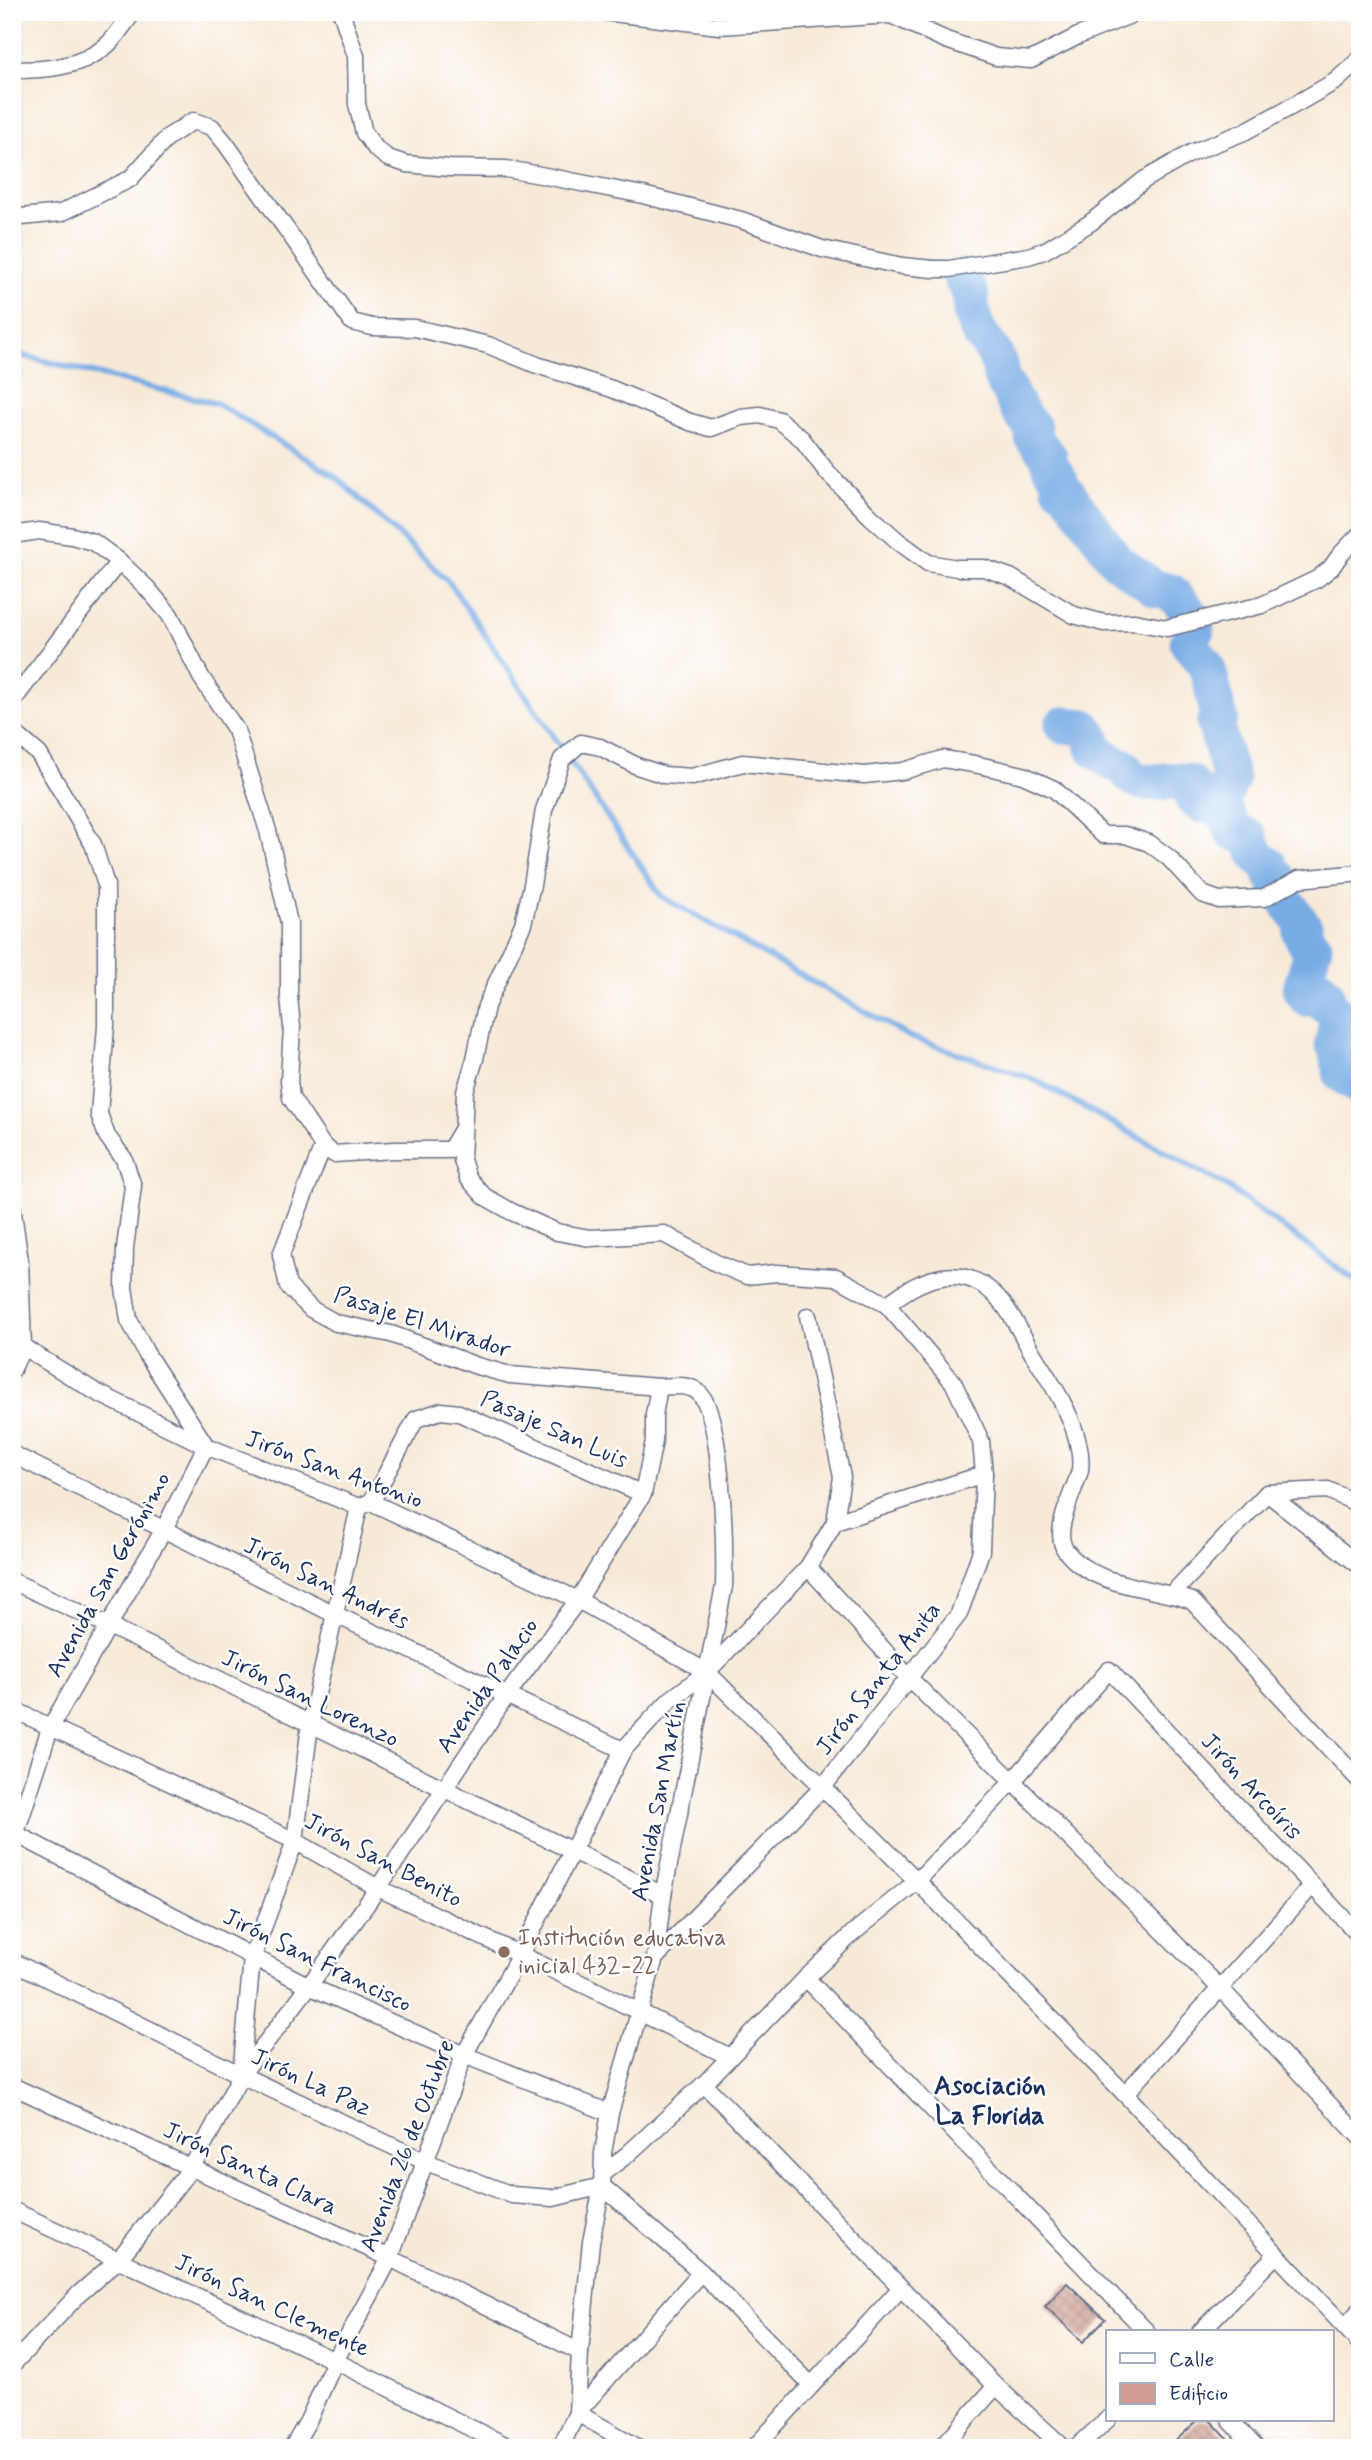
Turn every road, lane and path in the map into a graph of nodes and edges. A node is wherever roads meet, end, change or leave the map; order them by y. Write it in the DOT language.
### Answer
graph roads {
  1 [pos="134,12"];
  2 [pos="341,12"];
  3 [pos="604,12"];
  4 [pos="1138,12"];
  5 [pos="891,13"];
  6 [pos="1360,59"];
  7 [pos="12,70"];
  8 [pos="12,218"];
  9 [pos="1360,534"];
  10 [pos="12,535"];
  11 [pos="119,561"];
  12 [pos="12,702"];
  13 [pos="12,731"];
  14 [pos="1360,873"];
  15 [pos="463,1128"];
  16 [pos="323,1146"];
  17 [pos="12,1206"];
  18 [pos="887,1306"];
  19 [pos="808,1316"];
  20 [pos="23,1347"];
  21 [pos="12,1370"];
  22 [pos="659,1387"];
  23 [pos="206,1446"];
  24 [pos="12,1454"];
  25 [pos="984,1474"];
  26 [pos="1267,1493"];
  27 [pos="643,1494"];
  28 [pos="365,1505"];
  29 [pos="1360,1505"];
  30 [pos="835,1522"];
  31 [pos="164,1529"];
  32 [pos="1360,1566"];
  33 [pos="808,1567"];
  34 [pos="12,1581"];
  35 [pos="1172,1594"];
  36 [pos="578,1600"];
  37 [pos="334,1614"];
  38 [pos="107,1625"];
  39 [pos="707,1672"];
  40 [pos="909,1679"];
  41 [pos="507,1695"];
  42 [pos="12,1709"];
  43 [pos="310,1725"];
  44 [pos="50,1728"];
  45 [pos="623,1750"];
  46 [pos="1360,1781"];
  47 [pos="1012,1783"];
  48 [pos="823,1787"];
  49 [pos="443,1789"];
  50 [pos="13,1837"];
  51 [pos="295,1841"];
  52 [pos="572,1852"];
  53 [pos="917,1881"];
  54 [pos="1312,1886"];
  55 [pos="378,1888"];
  56 [pos="663,1895"];
  57 [pos="1360,1936"];
  58 [pos="520,1955"];
  59 [pos="253,1958"];
  60 [pos="655,1958"];
  61 [pos="12,1961"];
  62 [pos="806,1978"];
  63 [pos="309,1986"];
  64 [pos="1219,1987"];
  65 [pos="639,2011"];
  66 [pos="464,2056"];
  67 [pos="730,2057"];
  68 [pos="241,2075"];
  69 [pos="704,2084"];
  70 [pos="12,2086"];
  71 [pos="1125,2094"];
  72 [pos="610,2113"];
  73 [pos="1360,2137"];
  74 [pos="425,2161"];
  75 [pos="192,2167"];
  76 [pos="603,2179"];
  77 [pos="12,2210"];
  78 [pos="1276,2255"];
  79 [pos="390,2258"];
  80 [pos="119,2259"];
  81 [pos="701,2272"];
  82 [pos="900,2289"];
  83 [pos="1360,2310"];
  84 [pos="1345,2327"];
  85 [pos="1145,2330"];
  86 [pos="1202,2330"];
  87 [pos="1360,2343"];
  88 [pos="580,2353"];
  89 [pos="335,2361"];
  90 [pos="12,2365"];
  91 [pos="810,2384"];
  92 [pos="996,2386"];
  93 [pos="577,2413"];
  94 [pos="1106,2421"];
  95 [pos="1232,2422"];
  96 [pos="292,2448"];
  97 [pos="511,2448"];
  98 [pos="560,2448"];
  99 [pos="639,2448"];
  100 [pos="754,2448"];
  101 [pos="942,2448"];
  102 [pos="1064,2448"];
  103 [pos="1076,2448"];
  104 [pos="1256,2448"];
  1 -- 7 [label="street"];
  2 -- 6 [label="street"];
  3 -- 5 [label="street"];
  4 -- 5 [label="street"];
  8 -- 9 [label="street"];
  10 -- 11 [label="street"];
  11 -- 12 [label="street"];
  11 -- 16 [label="street"];
  13 -- 23 [label="street"];
  14 -- 15 [label="street, Jirón Santa Anita"];
  15 -- 16 [label="street"];
  15 -- 18 [label="street, Jirón Santa Anita"];
  16 -- 22 [label="street, Pasaje El Mirador"];
  17 -- 20 [label="street"];
  18 -- 25 [label="street, Jirón Santa Anita"];
  18 -- 35 [label="street"];
  19 -- 30 [label="street"];
  20 -- 21 [label="street"];
  20 -- 23 [label="street, Jirón San Antonio"];
  22 -- 27 [label="street, Avenida Palacio"];
  22 -- 39 [label="street"];
  23 -- 28 [label="street, Jirón San Antonio"];
  23 -- 31 [label="street, Avenida San Gerónimo"];
  24 -- 31 [label="street, Jirón San Andrés"];
  25 -- 30 [label="street"];
  25 -- 40 [label="street, Jirón Santa Anita"];
  26 -- 29 [label="street"];
  26 -- 32 [label="street"];
  26 -- 35 [label="street"];
  27 -- 28 [label="street, Pasaje San Luis"];
  27 -- 36 [label="street, Avenida Palacio"];
  28 -- 36 [label="street, Jirón San Antonio"];
  28 -- 37 [label="street, Pasaje San Luis"];
  30 -- 33 [label="street, Avenida San Martín"];
  31 -- 37 [label="street, Jirón San Andrés"];
  31 -- 38 [label="street, Avenida San Gerónimo"];
  33 -- 39 [label="street, Avenida San Martín"];
  33 -- 40 [label="street"];
  34 -- 38 [label="street, Jirón San Lorenzo"];
  35 -- 46 [label="street"];
  36 -- 39 [label="street, Jirón San Antonio"];
  36 -- 41 [label="street, Avenida Palacio"];
  37 -- 41 [label="street, Jirón San Andrés"];
  37 -- 43 [label="street, Pasaje San Luis"];
  38 -- 43 [label="street, Jirón San Lorenzo"];
  38 -- 44 [label="street, Avenida San Gerónimo"];
  39 -- 45 [label="street, Avenida 26 de Octubre"];
  39 -- 48 [label="street, Jirón San Antonio"];
  39 -- 56 [label="street, Avenida San Martín"];
  40 -- 47 [label="street"];
  40 -- 48 [label="street, Jirón Santa Anita"];
  41 -- 45 [label="street, Jirón San Andrés"];
  41 -- 49 [label="street, Avenida Palacio"];
  42 -- 44 [label="street, Jirón San Benito"];
  43 -- 49 [label="street, Jirón San Lorenzo"];
  43 -- 51 [label="street, Pasaje San Luis"];
  44 -- 50 [label="street, Avenida San Gerónimo"];
  44 -- 51 [label="street, Jirón San Benito"];
  45 -- 52 [label="street, Avenida 26 de Octubre"];
  47 -- 53 [label="street"];
  47 -- 54 [label="street, Jirón Arcoíris"];
  47 -- 64 [label="street"];
  48 -- 53 [label="street, Jirón San Antonio"];
  48 -- 60 [label="street, Jirón Santa Anita"];
  49 -- 52 [label="street, Jirón San Lorenzo"];
  49 -- 55 [label="street, Avenida Palacio"];
  50 -- 59 [label="street, Jirón San Francisco"];
  51 -- 55 [label="street, Jirón San Benito"];
  51 -- 59 [label="street, Pasaje San Luis"];
  52 -- 56 [label="street, Jirón San Lorenzo"];
  52 -- 58 [label="street, Avenida 26 de Octubre"];
  53 -- 62 [label="street"];
  53 -- 71 [label="street, Jirón San Antonio"];
  54 -- 57 [label="street, Jirón Arcoíris"];
  54 -- 64 [label="street"];
  55 -- 58 [label="street, Jirón San Benito"];
  55 -- 63 [label="street, Avenida Palacio"];
  56 -- 60 [label="street, Avenida San Martín"];
  58 -- 65 [label="street, Jirón San Benito"];
  58 -- 66 [label="street, Avenida 26 de Octubre"];
  59 -- 63 [label="street, Jirón San Francisco"];
  59 -- 68 [label="street, Pasaje San Luis"];
  60 -- 65 [label="street, Avenida San Martín"];
  61 -- 68 [label="street, Jirón La Paz"];
  62 -- 67 [label="street"];
  62 -- 85 [label="street"];
  63 -- 66 [label="street, Jirón San Francisco"];
  63 -- 68 [label="street, Avenida Palacio"];
  64 -- 71 [label="street"];
  64 -- 73 [label="street"];
  65 -- 67 [label="street, Jirón San Benito"];
  65 -- 72 [label="street, Avenida San Martín"];
  66 -- 72 [label="street, Jirón San Francisco"];
  66 -- 74 [label="street, Avenida 26 de Octubre"];
  67 -- 69 [label="street"];
  68 -- 74 [label="street, Jirón La Paz"];
  68 -- 75 [label="street, Avenida Palacio"];
  69 -- 76 [label="street"];
  69 -- 82 [label="street"];
  70 -- 75 [label="street, Jirón Santa Clara"];
  71 -- 78 [label="street, Jirón San Antonio"];
  72 -- 76 [label="street, Avenida San Martín"];
  74 -- 76 [label="street, Jirón La Paz"];
  74 -- 79 [label="street, Avenida 26 de Octubre"];
  75 -- 79 [label="street, Jirón Santa Clara"];
  75 -- 80 [label="street, Avenida Palacio"];
  76 -- 81 [label="street"];
  76 -- 88 [label="street, Avenida San Martín"];
  77 -- 80 [label="street, Jirón San Clemente"];
  78 -- 84 [label="street, Jirón San Antonio"];
  78 -- 86 [label="street"];
  79 -- 88 [label="street, Jirón Santa Clara"];
  79 -- 89 [label="street, Avenida 26 de Octubre"];
  80 -- 89 [label="street, Jirón San Clemente"];
  80 -- 90 [label="street"];
  81 -- 91 [label="street"];
  81 -- 93 [label="street"];
  82 -- 91 [label="street"];
  82 -- 92 [label="street"];
  83 -- 84 [label="street"];
  84 -- 87 [label="street, Jirón San Antonio"];
  88 -- 93 [label="street, Avenida San Martín"];
  89 -- 96 [label="street, Avenida 26 de Octubre"];
  89 -- 97 [label="street, Jirón San Clemente"];
  91 -- 100 [label="street"];
  92 -- 101 [label="street"];
  92 -- 102 [label="street"];
  93 -- 98 [label="street, Avenida San Martín"];
  93 -- 99 [label="street"];
  94 -- 103 [label="street"];
  95 -- 104 [label="street"];
}
